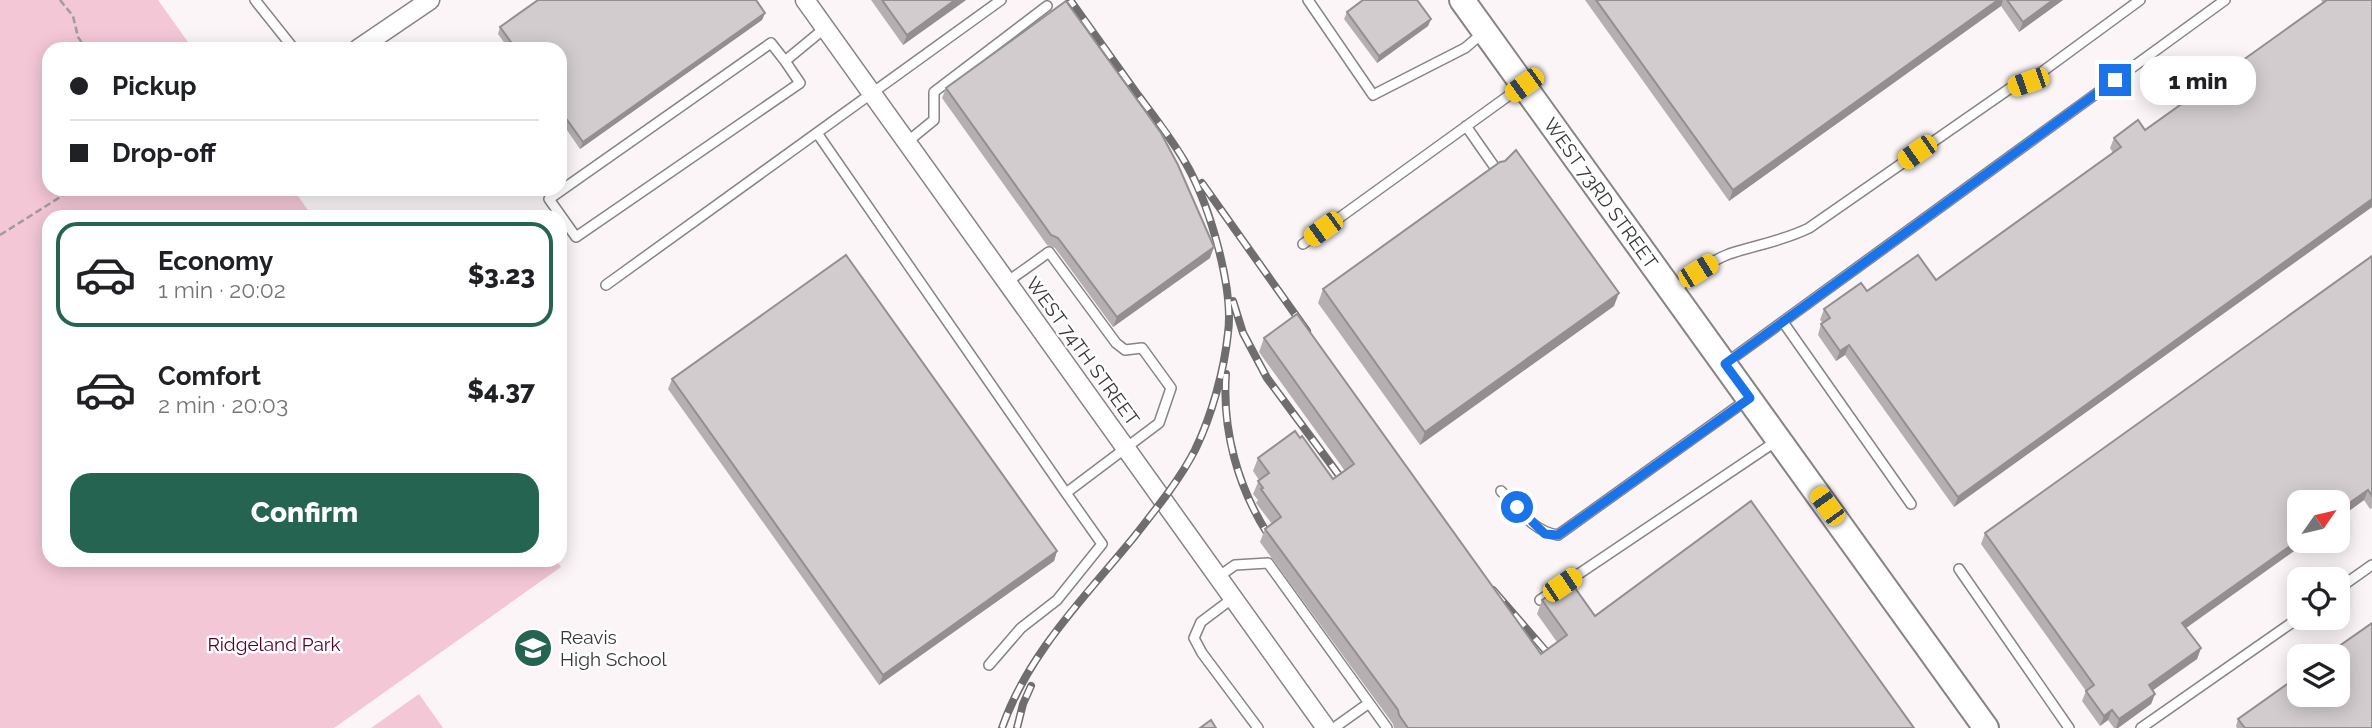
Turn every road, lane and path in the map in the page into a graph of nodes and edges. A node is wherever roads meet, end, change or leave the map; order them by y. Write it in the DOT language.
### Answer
graph roads {
  1 [pos="60,0"];
  2 [pos="255,0"];
  3 [pos="430,0"];
  4 [pos="805,0"];
  5 [pos="1001,0"];
  6 [pos="1308,0"];
  7 [pos="1462,0"];
  8 [pos="2140,0"];
  9 [pos="2225,0"];
  10 [pos="1047,6"];
  11 [pos="825,29"];
  12 [pos="1485,31"];
  13 [pos="81,42"];
  14 [pos="288,42"];
  15 [pos="368,42"];
  16 [pos="785,61"];
  17 [pos="1524,85"];
  18 [pos="872,93"];
  19 [pos="1466,126"];
  20 [pos="817,133"];
  21 [pos="907,142"];
  22 [pos="1496,169"];
  23 [pos="567,186"];
  24 [pos="62,196"];
  25 [pos="553,196"];
  26 [pos="557,210"];
  27 [pos="567,224"];
  28 [pos="0,235"];
  29 [pos="1303,244"];
  30 [pos="1007,282"];
  31 [pos="606,285"];
  32 [pos="1673,291"];
  33 [pos="1783,322"];
  34 [pos="1725,364"];
  35 [pos="1750,398"];
  36 [pos="1779,439"];
  37 [pos="1127,448"];
  38 [pos="1501,491"];
  39 [pos="1066,493"];
  40 [pos="1911,504"];
  41 [pos="2372,565"];
  42 [pos="1959,569"];
  43 [pos="1218,577"];
  44 [pos="2350,581"];
  45 [pos="1233,598"];
  46 [pos="1540,600"];
  47 [pos="2287,626"];
  48 [pos="989,666"];
  49 [pos="1369,703"];
  50 [pos="1258,728"];
  51 [pos="1326,728"];
  52 [pos="1334,728"];
  53 [pos="1387,728"];
  54 [pos="1986,728"];
  55 [pos="2069,728"];
  56 [pos="2141,728"];
  1 -- 13 [label="path"];
  2 -- 14 [label="lane"];
  3 -- 15 [label="street"];
  4 -- 11 [label="street, WEST 74TH STREET"];
  5 -- 18 [label="lane"];
  6 -- 12 [label="lane"];
  7 -- 12 [label="street, WEST 73RD STREET"];
  8 -- 32 [label="lane"];
  9 -- 33 [label="lane"];
  10 -- 21 [label="lane"];
  11 -- 16 [label="lane"];
  11 -- 18 [label="street, WEST 74TH STREET"];
  12 -- 17 [label="street, WEST 73RD STREET"];
  16 -- 23 [label="lane"];
  16 -- 27 [label="lane"];
  17 -- 19 [label="lane"];
  17 -- 32 [label="street, WEST 73RD STREET"];
  18 -- 20 [label="lane"];
  18 -- 21 [label="street, WEST 74TH STREET"];
  19 -- 22 [label="lane"];
  19 -- 29 [label="lane"];
  20 -- 31 [label="lane"];
  20 -- 39 [label="lane"];
  21 -- 30 [label="street, WEST 74TH STREET"];
  24 -- 28 [label="path"];
  25 -- 26 [label="lane"];
  30 -- 37 [label="street, WEST 74TH STREET"];
  30 -- 37 [label="lane"];
  32 -- 34 [label="street, WEST 73RD STREET"];
  33 -- 34 [label="lane"];
  33 -- 40 [label="lane"];
  34 -- 35 [label="street, WEST 73RD STREET"];
  35 -- 36 [label="street, WEST 73RD STREET"];
  35 -- 38 [label="lane"];
  36 -- 46 [label="lane"];
  36 -- 54 [label="street, WEST 73RD STREET"];
  37 -- 39 [label="lane"];
  37 -- 43 [label="street, WEST 74TH STREET"];
  39 -- 48 [label="lane"];
  41 -- 44 [label="lane"];
  42 -- 55 [label="lane"];
  43 -- 45 [label="street, WEST 74TH STREET"];
  43 -- 49 [label="lane"];
  45 -- 50 [label="lane"];
  45 -- 51 [label="street, WEST 74TH STREET"];
  47 -- 56 [label="lane"];
  49 -- 52 [label="lane"];
  49 -- 53 [label="lane"];
}
